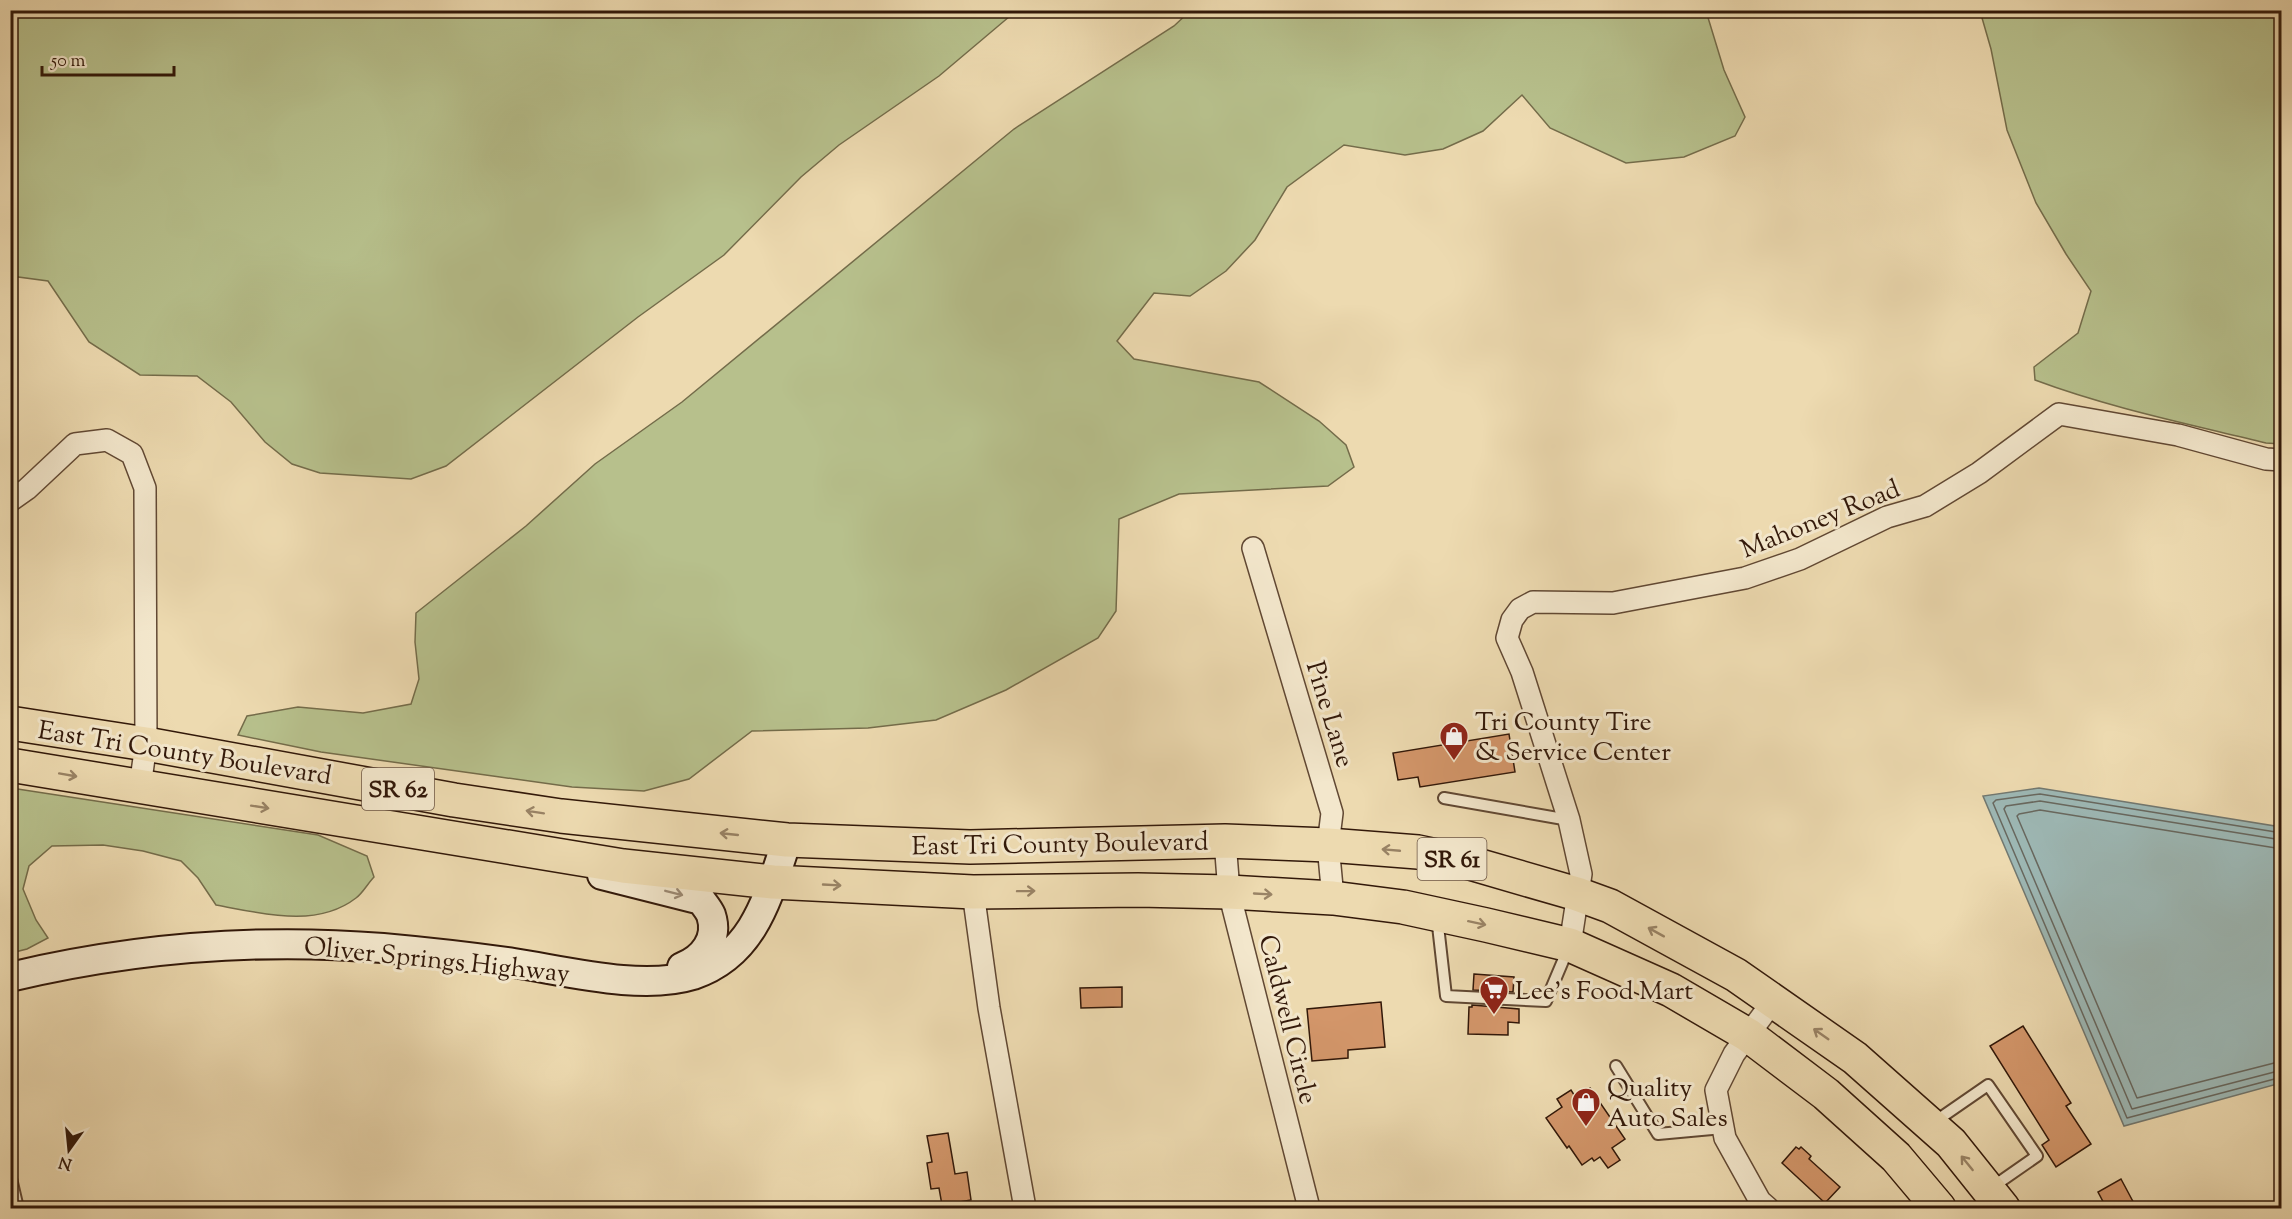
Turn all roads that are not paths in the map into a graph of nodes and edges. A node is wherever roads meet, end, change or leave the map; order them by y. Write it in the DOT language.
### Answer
graph roads {
  1 [pos="2282,460"];
  2 [pos="10,501"];
  3 [pos="1252,548"];
  4 [pos="10,723"];
  5 [pos="146,744"];
  6 [pos="10,765"];
  7 [pos="140,787"];
  8 [pos="1444,798"];
  9 [pos="1569,820"];
  10 [pos="787,840"];
  11 [pos="1225,841"];
  12 [pos="475,842"];
  13 [pos="1328,844"];
  14 [pos="773,882"];
  15 [pos="973,892"];
  16 [pos="1229,892"];
  17 [pos="1577,894"];
  18 [pos="1333,898"];
  19 [pos="1437,914"];
  20 [pos="1570,945"];
  21 [pos="596,976"];
  22 [pos="10,977"];
  23 [pos="1774,1000"];
  24 [pos="1748,1035"];
  25 [pos="1616,1066"];
  26 [pos="1930,1125"];
  27 [pos="1723,1128"];
  28 [pos="10,1174"];
  29 [pos="1996,1199"];
  30 [pos="18,1209"];
  31 [pos="1025,1209"];
  32 [pos="1309,1209"];
  33 [pos="1768,1209"];
  34 [pos="1939,1209"];
  1 -- 9 [label="street, Mahoney Road"];
  2 -- 5 [label="street"];
  3 -- 13 [label="street, Pine Lane"];
  4 -- 5 [label="highway, East Tri County Boulevard / SR 62"];
  5 -- 7 [label="street"];
  10 -- 5 [label="highway, East Tri County Boulevard / SR 62, one-way"];
  6 -- 7 [label="highway, East Tri County Boulevard / SR 62, one-way"];
  7 -- 12 [label="highway, East Tri County Boulevard / SR 62, one-way"];
  8 -- 9 [label="lane"];
  9 -- 17 [label="street, Mahoney Road"];
  10 -- 11 [label="highway, East Tri County Boulevard / SR 61"];
  10 -- 14 [label="main road, Oliver Springs Highway"];
  11 -- 13 [label="highway, East Tri County Boulevard / SR 61"];
  11 -- 16 [label="street, Caldwell Circle"];
  12 -- 14 [label="highway, East Tri County Boulevard / SR 62"];
  12 -- 21 [label="main road, one-way"];
  17 -- 13 [label="highway, East Tri County Boulevard / SR 61, one-way"];
  13 -- 18 [label="street, Pine Lane"];
  14 -- 15 [label="highway, East Tri County Boulevard / SR 61, one-way"];
  14 -- 21 [label="main road, Oliver Springs Highway"];
  15 -- 16 [label="highway, East Tri County Boulevard / SR 61, one-way"];
  15 -- 31 [label="street"];
  16 -- 18 [label="highway, East Tri County Boulevard / SR 61, one-way"];
  16 -- 32 [label="street, Caldwell Circle"];
  17 -- 20 [label="street, Mahoney Road"];
  23 -- 17 [label="highway, East Tri County Boulevard / SR 61, one-way"];
  18 -- 19 [label="highway, East Tri County Boulevard / SR 61"];
  19 -- 20 [label="highway, East Tri County Boulevard / SR 61, one-way"];
  19 -- 20 [label="lane"];
  20 -- 24 [label="highway, East Tri County Boulevard / SR 61"];
  21 -- 22 [label="main road, Oliver Springs Highway"];
  23 -- 24 [label="street"];
  26 -- 23 [label="highway, East Tri County Boulevard / SR 61, one-way"];
  24 -- 27 [label="street"];
  24 -- 34 [label="highway, East Tri County Boulevard / SR 61"];
  25 -- 27 [label="lane"];
  29 -- 26 [label="highway, East Tri County Boulevard / SR 61, one-way"];
  26 -- 29 [label="lane"];
  27 -- 33 [label="street"];
  28 -- 30 [label="lane"];
}
